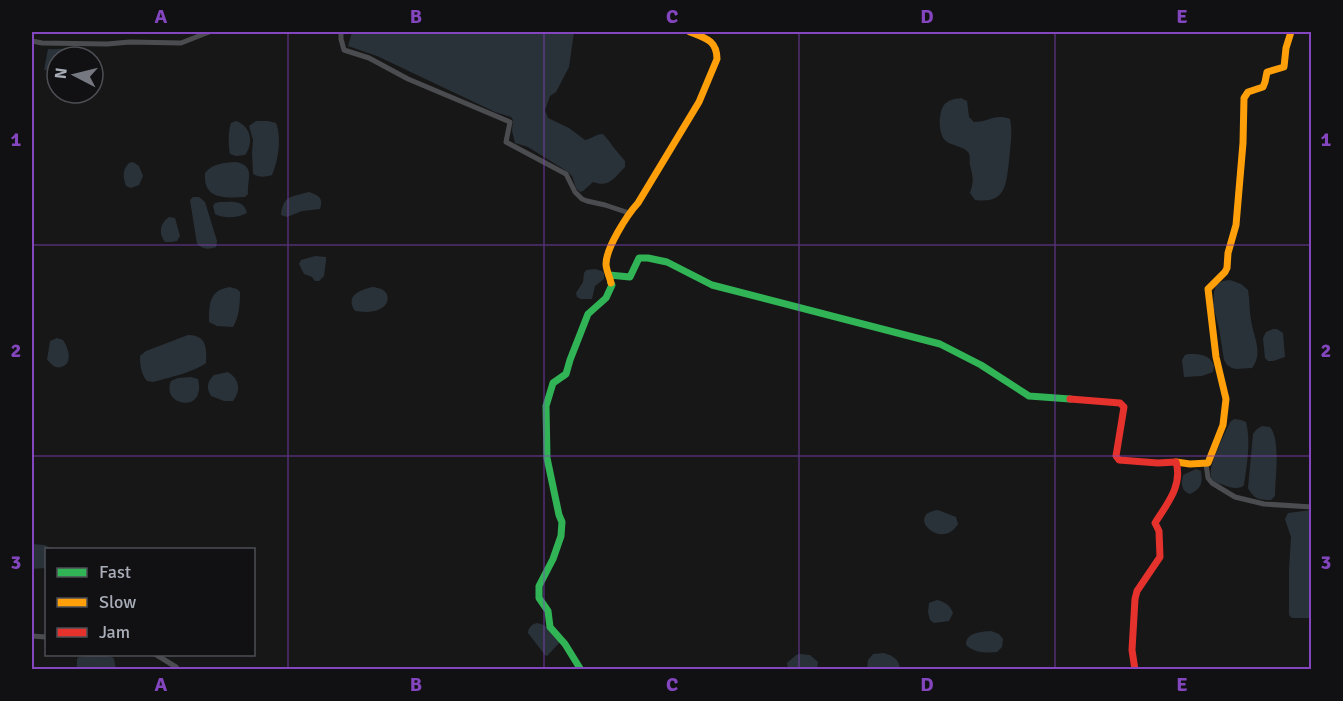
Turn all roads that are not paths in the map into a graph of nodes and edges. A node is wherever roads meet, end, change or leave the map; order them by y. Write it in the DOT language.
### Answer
graph roads {
  1 [pos="209,32"];
  2 [pos="341,32"];
  3 [pos="690,32"];
  4 [pos="1291,32"];
  5 [pos="32,41"];
  6 [pos="629,213"];
  7 [pos="609,275"];
  8 [pos="1176,462"];
  9 [pos="1206,464"];
  10 [pos="1311,507"];
  11 [pos="159,656"];
  12 [pos="178,669"];
  13 [pos="581,669"];
  14 [pos="1135,669"];
  1 -- 5 [label="street"];
  2 -- 6 [label="street"];
  3 -- 6 [label="street"];
  4 -- 9 [label="street"];
  6 -- 7 [label="street"];
  7 -- 8 [label="street"];
  7 -- 13 [label="street"];
  8 -- 9 [label="street"];
  8 -- 14 [label="street"];
  9 -- 10 [label="street"];
  11 -- 12 [label="street"];
}
